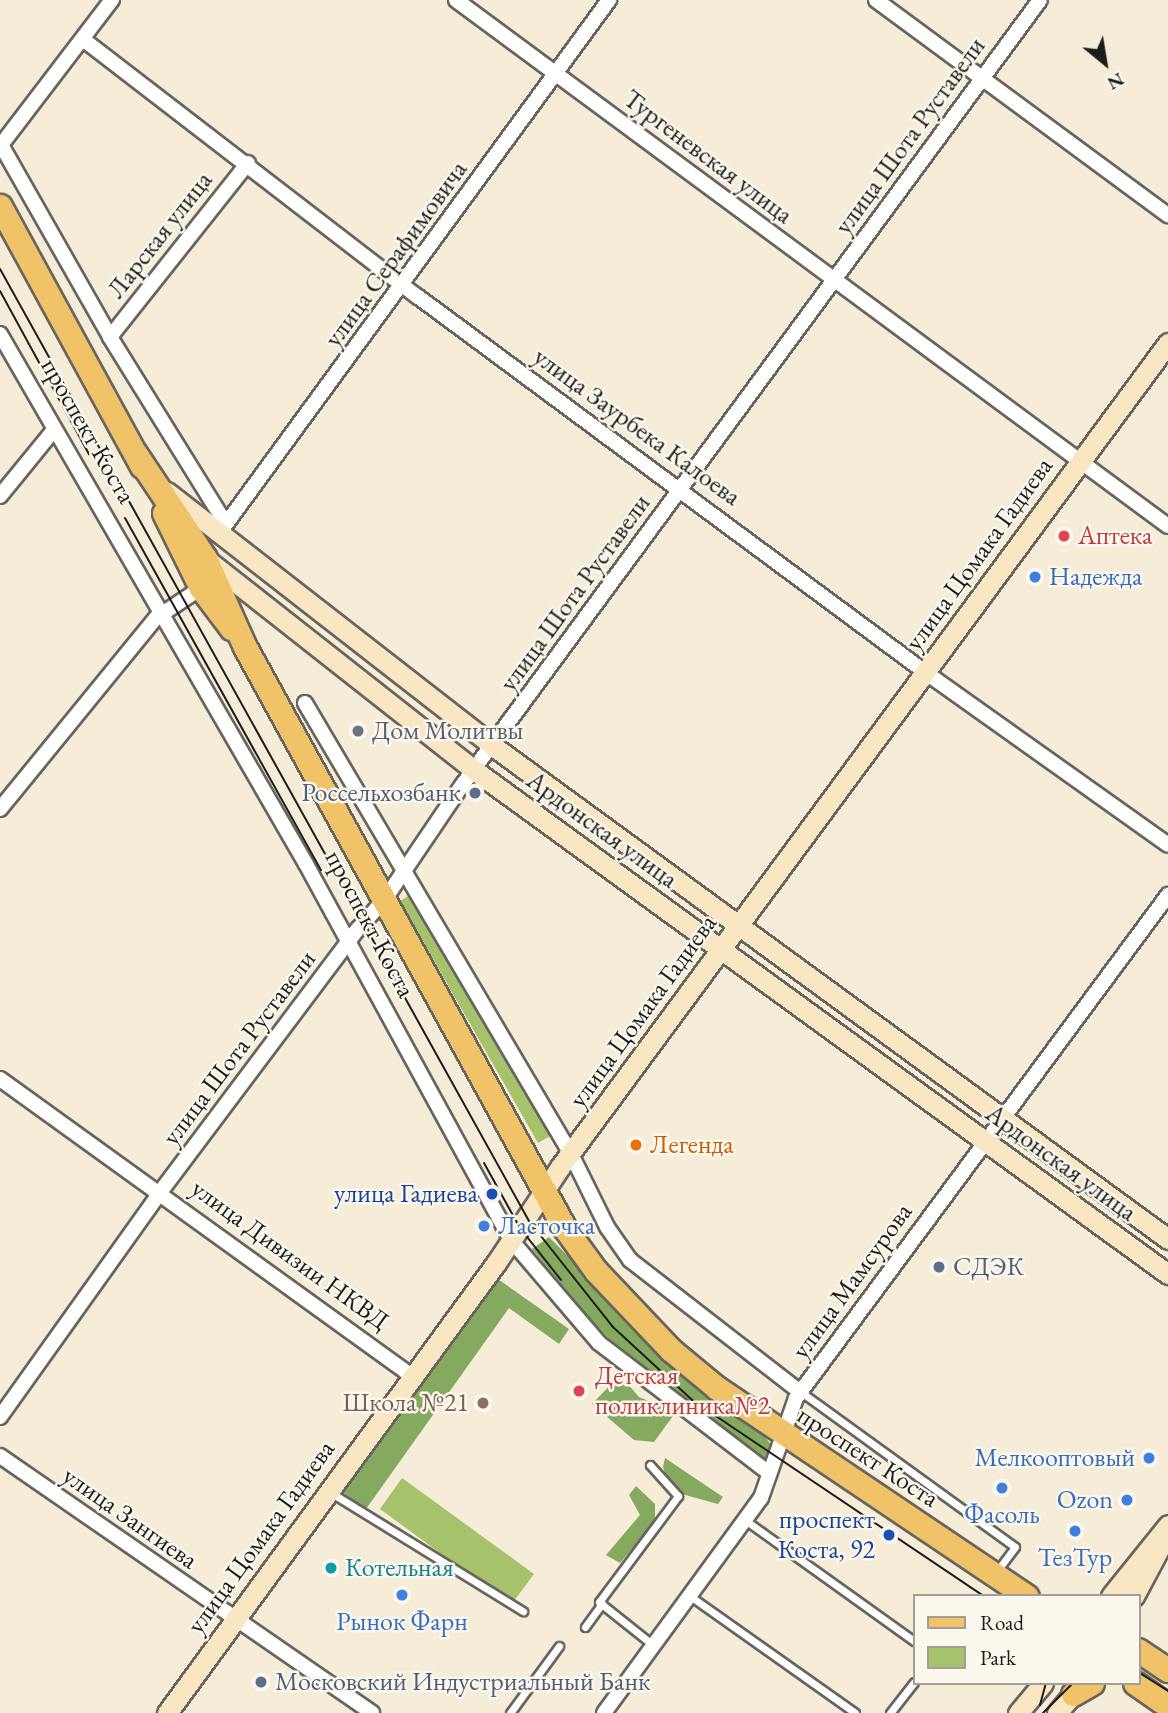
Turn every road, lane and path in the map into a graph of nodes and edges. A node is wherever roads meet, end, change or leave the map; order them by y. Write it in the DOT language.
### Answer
graph roads {
  1 [pos="112,0"];
  2 [pos="456,0"];
  3 [pos="609,0"];
  4 [pos="876,0"];
  5 [pos="1040,0"];
  6 [pos="83,40"];
  7 [pos="557,74"];
  8 [pos="983,78"];
  9 [pos="1,144"];
  10 [pos="248,163"];
  11 [pos="0,206"];
  12 [pos="1168,215"];
  13 [pos="835,280"];
  14 [pos="404,286"];
  15 [pos="0,334"];
  16 [pos="110,337"];
  17 [pos="1168,343"];
  18 [pos="53,432"];
  19 [pos="1080,462"];
  20 [pos="681,490"];
  21 [pos="158,493"];
  22 [pos="0,496"];
  23 [pos="1168,526"];
  24 [pos="222,529"];
  25 [pos="205,558"];
  26 [pos="201,588"];
  27 [pos="162,612"];
  28 [pos="245,647"];
  29 [pos="925,672"];
  30 [pos="304,703"];
  31 [pos="493,746"];
  32 [pos="474,770"];
  33 [pos="0,809"];
  34 [pos="1168,845"];
  35 [pos="404,871"];
  36 [pos="1168,895"];
  37 [pos="385,899"];
  38 [pos="738,924"];
  39 [pos="348,942"];
  40 [pos="721,948"];
  41 [pos="0,1079"];
  42 [pos="1004,1116"];
  43 [pos="986,1141"];
  44 [pos="571,1154"];
  45 [pos="544,1189"];
  46 [pos="161,1191"];
  47 [pos="1168,1239"];
  48 [pos="511,1240"];
  49 [pos="1168,1274"];
  50 [pos="412,1376"];
  51 [pos="800,1392"];
  52 [pos="0,1417"];
  53 [pos="783,1436"];
  54 [pos="0,1456"];
  55 [pos="650,1465"];
  56 [pos="769,1474"];
  57 [pos="328,1491"];
  58 [pos="744,1520"];
  59 [pos="1168,1525"];
  60 [pos="1168,1532"];
  61 [pos="995,1573"];
  62 [pos="1024,1594"];
  63 [pos="1113,1594"];
  64 [pos="1135,1594"];
  65 [pos="690,1595"];
  66 [pos="602,1604"];
  67 [pos="523,1611"];
  68 [pos="232,1619"];
  69 [pos="585,1627"];
  70 [pos="912,1640"];
  71 [pos="653,1645"];
  72 [pos="559,1646"];
  73 [pos="1140,1651"];
  74 [pos="1168,1670"];
  75 [pos="912,1685"];
  76 [pos="1040,1685"];
  77 [pos="1138,1685"];
  78 [pos="1082,1687"];
  79 [pos="1168,1706"];
  80 [pos="167,1713"];
  81 [pos="372,1713"];
  82 [pos="510,1713"];
  83 [pos="604,1713"];
  84 [pos="855,1713"];
  85 [pos="890,1713"];
  86 [pos="1018,1713"];
  87 [pos="1057,1713"];
  1 -- 6 [label="street"];
  2 -- 7 [label="street, Тургеневская улица"];
  3 -- 7 [label="street, улица Серафимовича"];
  4 -- 8 [label="street"];
  5 -- 8 [label="street, улица Шота Руставели"];
  6 -- 9 [label="street"];
  6 -- 10 [label="street, улица Заурбека Калоева"];
  7 -- 13 [label="street, Тургеневская улица"];
  7 -- 14 [label="street, улица Серафимовича"];
  8 -- 12 [label="street"];
  8 -- 13 [label="street, улица Шота Руставели"];
  9 -- 16 [label="street"];
  10 -- 14 [label="street, улица Заурбека Калоева"];
  10 -- 16 [label="street, Ларская улица"];
  11 -- 21 [label="main road, проспект Коста"];
  13 -- 19 [label="street, Тургеневская улица"];
  13 -- 20 [label="street, улица Шота Руставели"];
  14 -- 20 [label="street, улица Заурбека Калоева"];
  14 -- 24 [label="street, улица Серафимовича"];
  15 -- 18 [label="street, проспект Коста"];
  16 -- 24 [label="street"];
  17 -- 19 [label="main road, улица Цомака Гадиева"];
  18 -- 22 [label="street"];
  18 -- 27 [label="street, проспект Коста"];
  19 -- 23 [label="street, Тургеневская улица"];
  19 -- 29 [label="main road, улица Цомака Гадиева"];
  20 -- 29 [label="street, улица Заурбека Калоева"];
  20 -- 31 [label="street, улица Шота Руставели"];
  21 -- 24 [label="main road, Ардонская улица"];
  21 -- 25 [label="main road, проспект Коста"];
  21 -- 26 [label="main road, проспект Коста"];
  24 -- 31 [label="main road, Ардонская улица"];
  25 -- 28 [label="main road, проспект Коста"];
  25 -- 32 [label="main road, Ардонская улица"];
  26 -- 27 [label="street"];
  26 -- 28 [label="main road, проспект Коста"];
  27 -- 33 [label="street"];
  27 -- 39 [label="street, проспект Коста"];
  28 -- 37 [label="main road, проспект Коста"];
  29 -- 34 [label="street, улица Заурбека Калоева"];
  29 -- 38 [label="main road, улица Цомака Гадиева"];
  30 -- 35 [label="street"];
  31 -- 32 [label="street, улица Шота Руставели"];
  31 -- 38 [label="main road, Ардонская улица"];
  32 -- 35 [label="street, улица Шота Руставели"];
  32 -- 40 [label="main road, Ардонская улица"];
  35 -- 37 [label="street, улица Шота Руставели"];
  35 -- 44 [label="street"];
  36 -- 42 [label="street, улица Мамсурова"];
  37 -- 39 [label="street, улица Шота Руставели"];
  37 -- 45 [label="main road, проспект Коста"];
  38 -- 40 [label="main road, улица Цомака Гадиева"];
  38 -- 42 [label="main road, Ардонская улица"];
  39 -- 46 [label="street, улица Шота Руставели"];
  39 -- 48 [label="street, проспект Коста"];
  40 -- 43 [label="main road, Ардонская улица"];
  40 -- 44 [label="main road, улица Цомака Гадиева"];
  41 -- 46 [label="street, улица Дивизии НКВД"];
  42 -- 43 [label="street, улица Мамсурова"];
  42 -- 47 [label="main road, Ардонская улица"];
  43 -- 49 [label="main road, Ардонская улица"];
  43 -- 51 [label="street, улица Мамсурова"];
  44 -- 45 [label="main road, улица Цомака Гадиева"];
  44 -- 51 [label="street"];
  45 -- 48 [label="main road, улица Цомака Гадиева"];
  45 -- 53 [label="main road, проспект Коста"];
  46 -- 50 [label="street, улица Дивизии НКВД"];
  46 -- 52 [label="street, улица Шота Руставели"];
  48 -- 50 [label="main road, улица Цомака Гадиева"];
  48 -- 56 [label="street, проспект Коста"];
  50 -- 57 [label="main road, улица Цомака Гадиева"];
  51 -- 53 [label="street, улица Мамсурова"];
  51 -- 61 [label="lane"];
  53 -- 56 [label="street, улица Мамсурова"];
  53 -- 61 [label="main road, проспект Коста"];
  54 -- 68 [label="street, улица Зангиева"];
  55 -- 66 [label="lane"];
  56 -- 58 [label="street, улица Мамсурова"];
  57 -- 67 [label="lane"];
  57 -- 68 [label="main road, улица Цомака Гадиева"];
  58 -- 65 [label="street, улица Мамсурова"];
  58 -- 70 [label="lane"];
  59 -- 63 [label="main road"];
  60 -- 64 [label="main road"];
  61 -- 62 [label="main road, проспект Коста"];
  65 -- 71 [label="street, улица Мамсурова"];
  65 -- 84 [label="lane"];
  66 -- 69 [label="lane"];
  66 -- 71 [label="lane"];
  68 -- 80 [label="main road, улица Цомака Гадиева"];
  68 -- 81 [label="street, улица Зангиева"];
  71 -- 83 [label="street, улица Мамсурова"];
  72 -- 82 [label="lane"];
  73 -- 74 [label="main road"];
  75 -- 85 [label="lane"];
  76 -- 86 [label="main road"];
  77 -- 79 [label="main road"];
  78 -- 87 [label="main road"];
}
